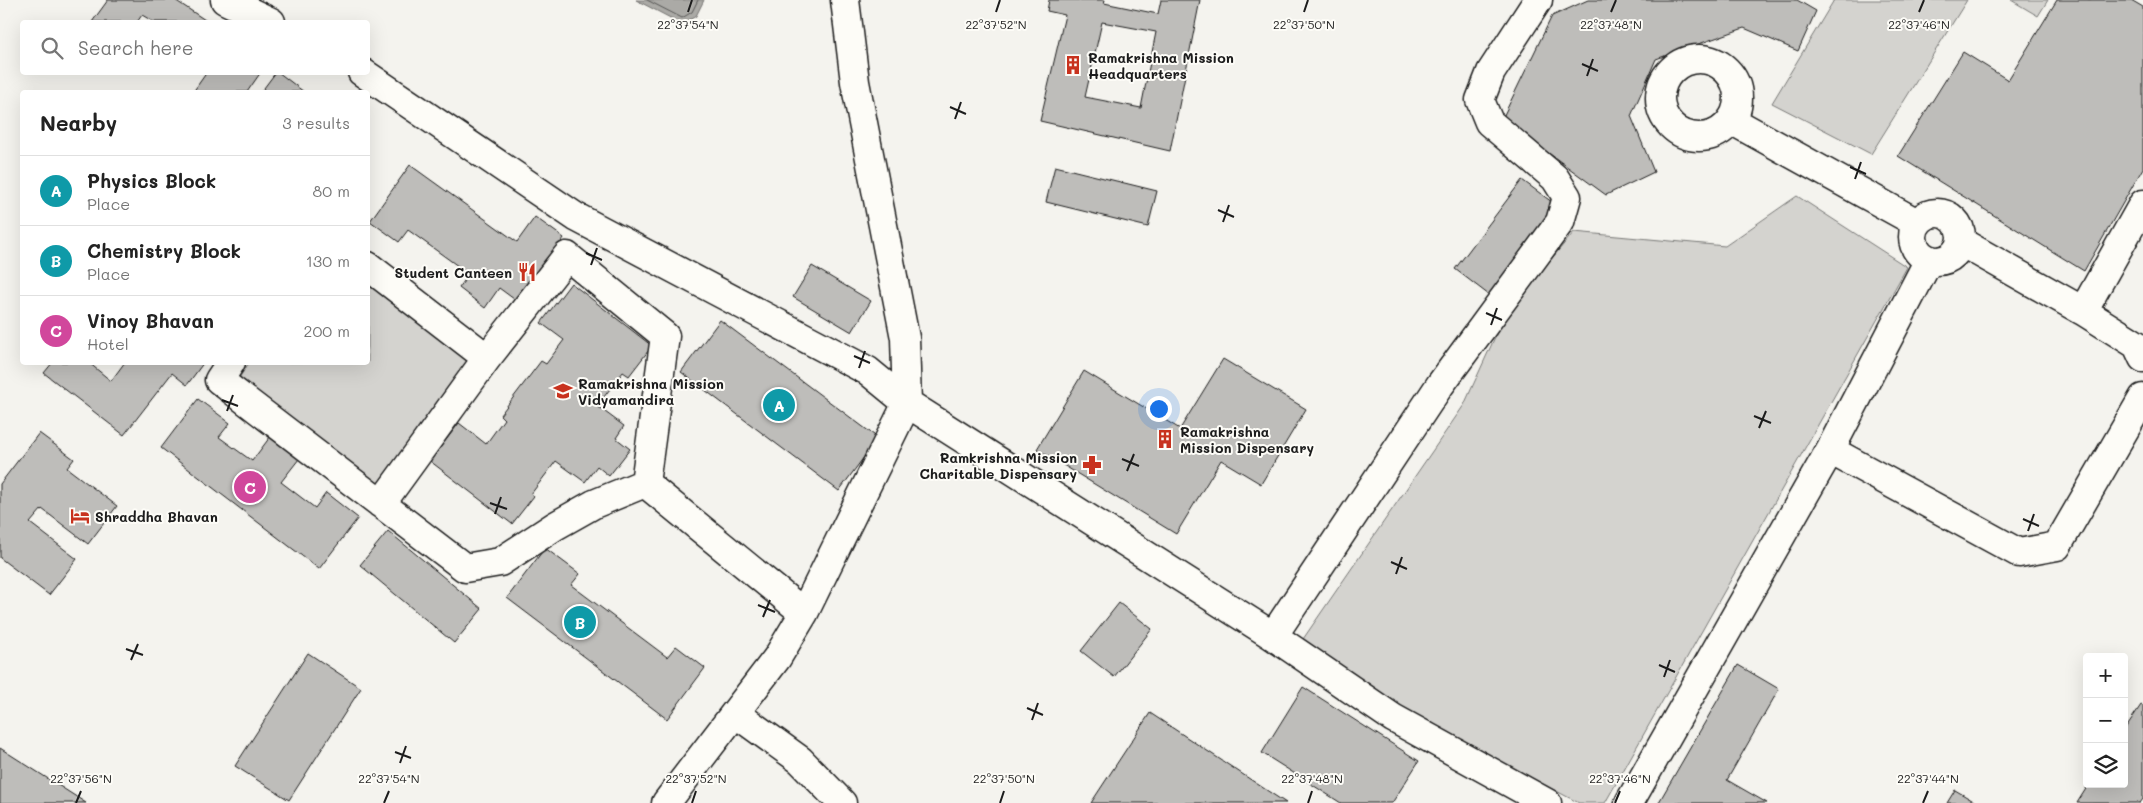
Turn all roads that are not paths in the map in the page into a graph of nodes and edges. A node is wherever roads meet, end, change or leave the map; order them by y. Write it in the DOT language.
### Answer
graph roads {
  1 [pos="225,0"];
  2 [pos="844,0"];
  3 [pos="1538,0"];
  4 [pos="267,20"];
  5 [pos="366,75"];
  6 [pos="1731,120"];
  7 [pos="2143,204"];
  8 [pos="1917,223"];
  9 [pos="1960,242"];
  10 [pos="1929,260"];
  11 [pos="370,268"];
  12 [pos="2082,311"];
  13 [pos="487,358"];
  14 [pos="2143,358"];
  15 [pos="229,365"];
  16 [pos="2143,398"];
  17 [pos="907,403"];
  18 [pos="1830,450"];
  19 [pos="645,483"];
  20 [pos="381,504"];
  21 [pos="804,613"];
  22 [pos="1273,636"];
  23 [pos="735,713"];
  24 [pos="666,803"];
  25 [pos="842,803"];
  26 [pos="1547,803"];
  27 [pos="1629,803"];
  1 -- 4 [label="street"];
  2 -- 17 [label="street"];
  3 -- 22 [label="street"];
  5 -- 17 [label="street"];
  6 -- 8 [label="street"];
  7 -- 12 [label="street"];
  8 -- 9 [label="street"];
  8 -- 10 [label="street"];
  9 -- 10 [label="street"];
  9 -- 12 [label="street"];
  10 -- 18 [label="street"];
  11 -- 13 [label="street"];
  12 -- 14 [label="street"];
  13 -- 19 [label="street"];
  13 -- 20 [label="street"];
  15 -- 20 [label="street"];
  16 -- 18 [label="street"];
  17 -- 21 [label="street"];
  17 -- 22 [label="street"];
  18 -- 27 [label="street"];
  19 -- 20 [label="street"];
  19 -- 21 [label="street"];
  21 -- 23 [label="street"];
  22 -- 26 [label="street"];
  23 -- 24 [label="street"];
  23 -- 25 [label="street"];
}
